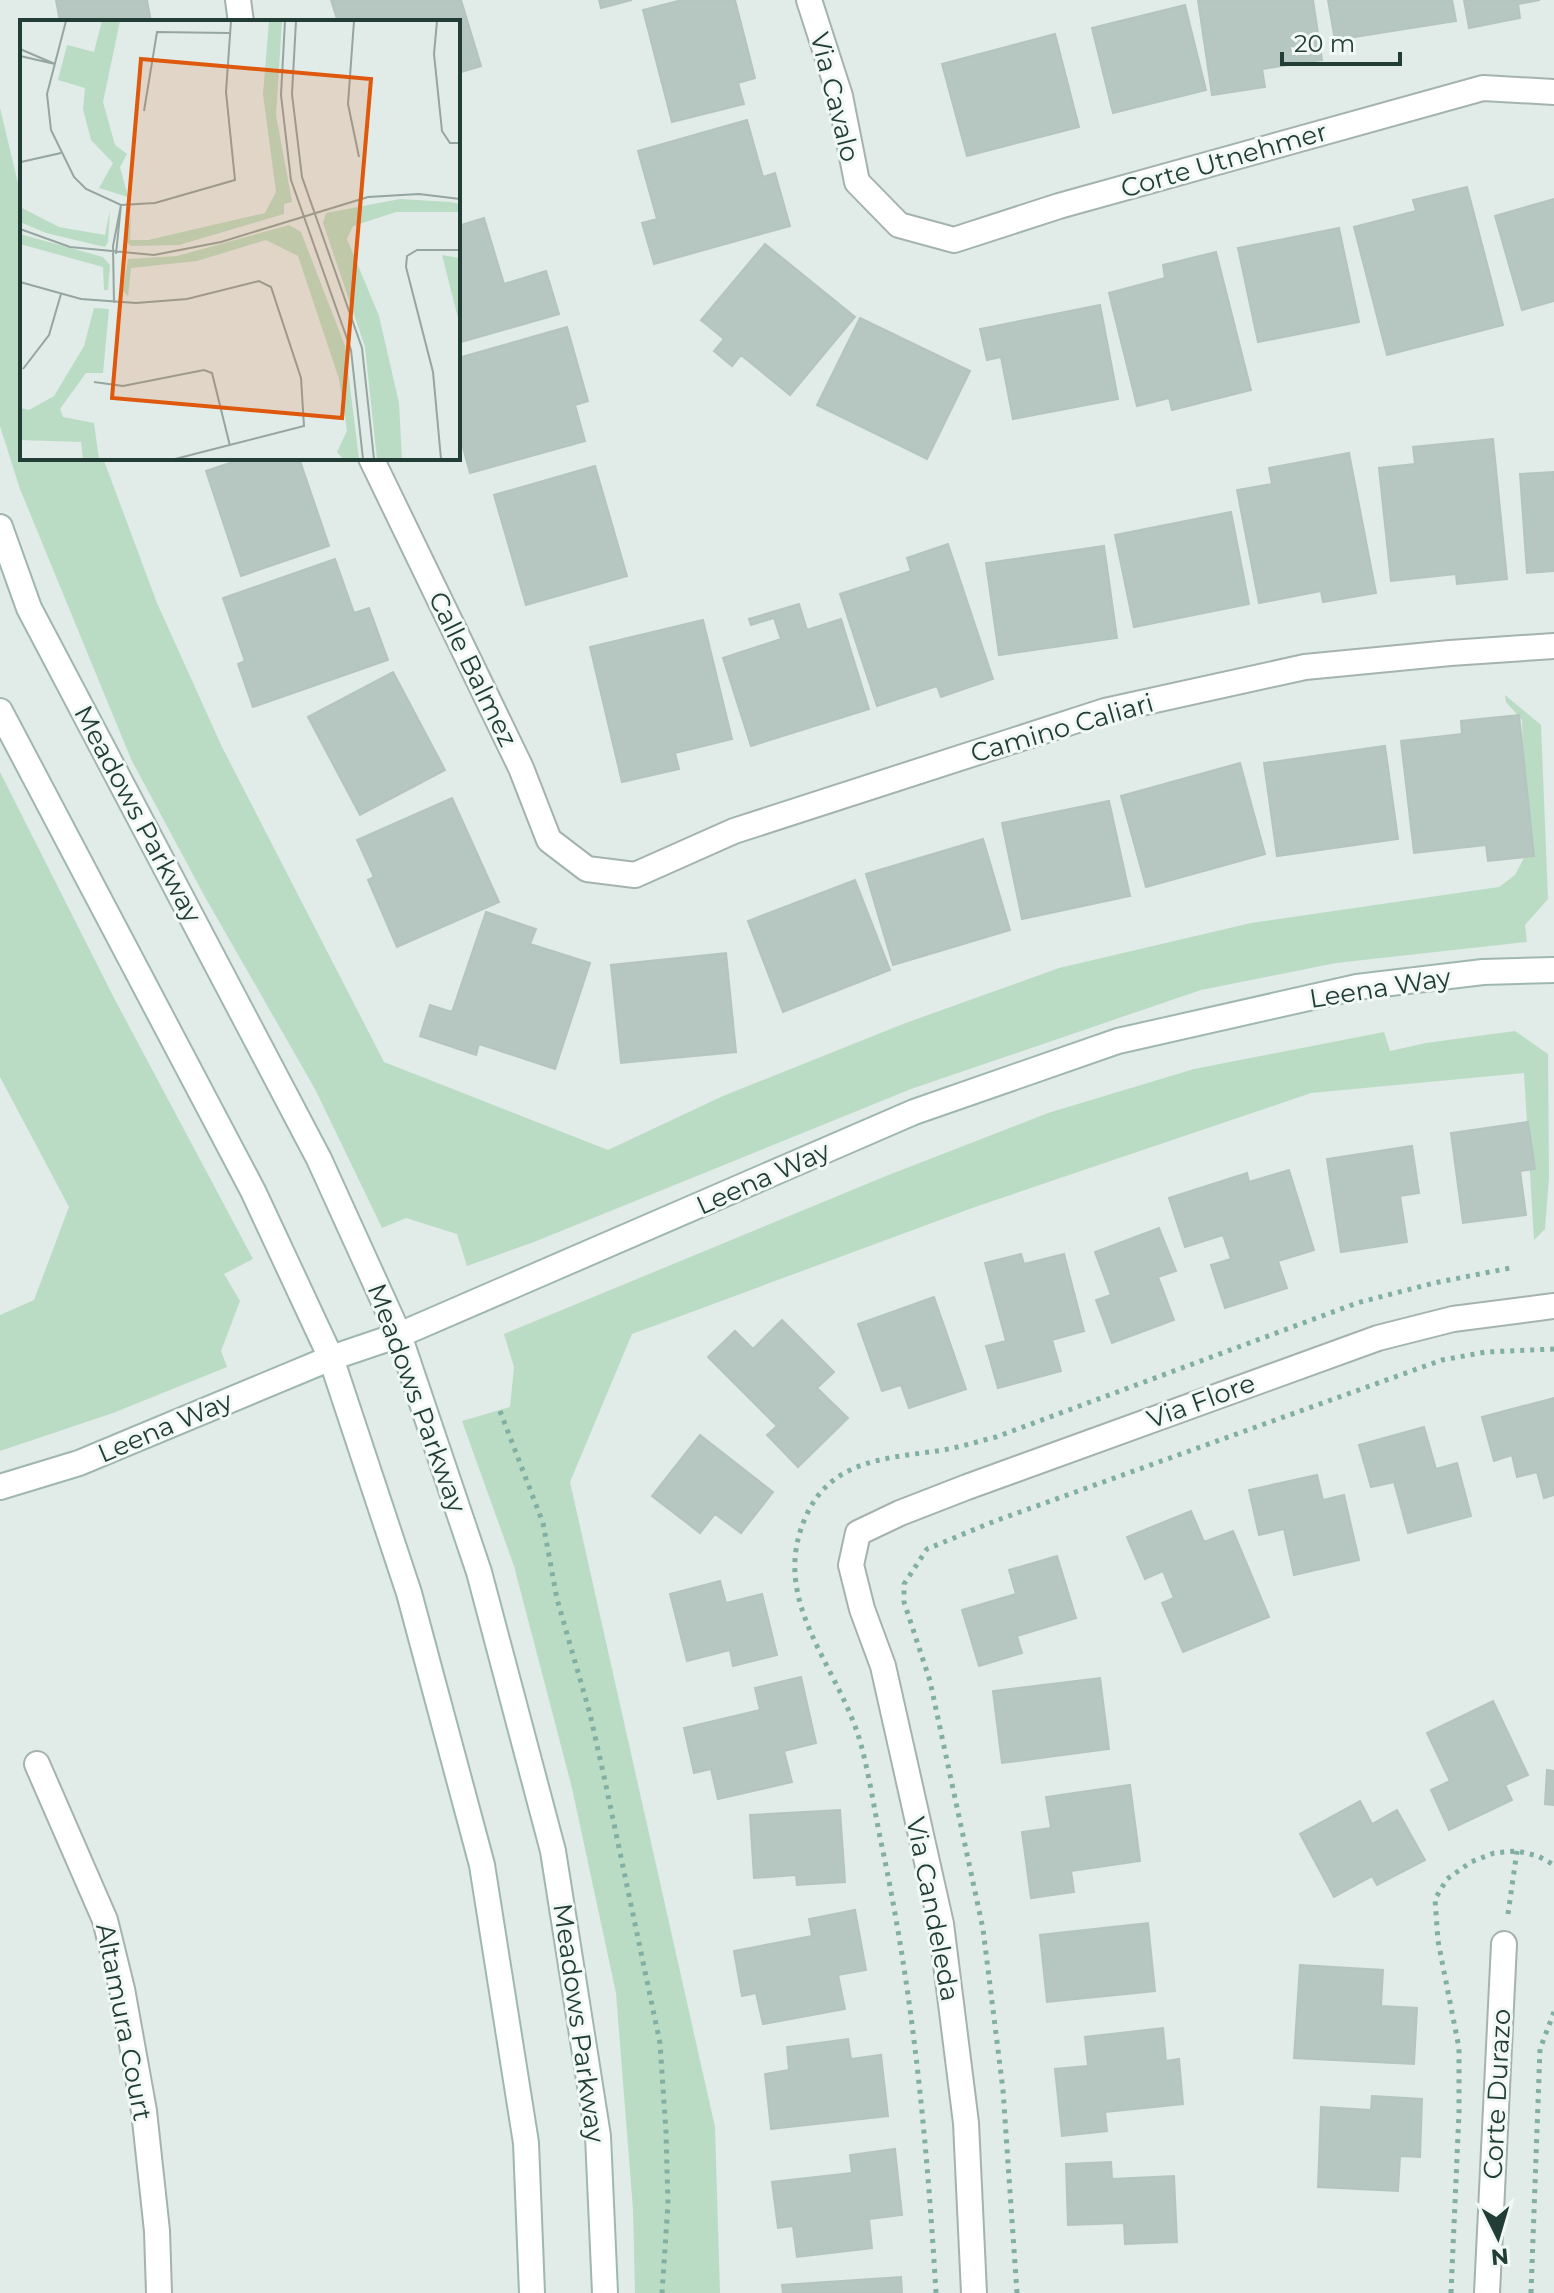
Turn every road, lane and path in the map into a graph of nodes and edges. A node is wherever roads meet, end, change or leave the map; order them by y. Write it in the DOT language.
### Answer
graph roads {
  1 [pos="238,0"];
  2 [pos="809,0"];
  3 [pos="241,20"];
  4 [pos="1554,92"];
  5 [pos="899,225"];
  6 [pos="372,460"];
  7 [pos="0,527"];
  8 [pos="1554,646"];
  9 [pos="0,711"];
  10 [pos="587,869"];
  11 [pos="1554,970"];
  12 [pos="1515,1267"];
  13 [pos="1554,1306"];
  14 [pos="399,1335"];
  15 [pos="1554,1349"];
  16 [pos="331,1358"];
  17 [pos="500,1411"];
  18 [pos="0,1487"];
  19 [pos="858,1533"];
  20 [pos="37,1764"];
  21 [pos="1517,1851"];
  22 [pos="1554,1865"];
  23 [pos="1504,1944"];
  24 [pos="1554,2012"];
  25 [pos="159,2293"];
  26 [pos="532,2293"];
  27 [pos="605,2293"];
  28 [pos="662,2293"];
  29 [pos="936,2293"];
  30 [pos="974,2293"];
  31 [pos="1017,2293"];
  32 [pos="1451,2293"];
  33 [pos="1487,2293"];
  34 [pos="1531,2293"];
  1 -- 3 [label="street"];
  2 -- 5 [label="street, Via Cavalo"];
  4 -- 5 [label="street, Corte Utnehmer"];
  6 -- 10 [label="street, Calle Balmez"];
  7 -- 14 [label="street, Meadows Parkway"];
  8 -- 10 [label="street, Camino Caliari"];
  9 -- 16 [label="street"];
  11 -- 14 [label="street, Leena Way"];
  12 -- 29 [label="path"];
  13 -- 19 [label="street, Via Flore"];
  14 -- 16 [label="street, Leena Way"];
  14 -- 27 [label="street, Meadows Parkway"];
  15 -- 31 [label="path"];
  16 -- 18 [label="street, Leena Way"];
  16 -- 26 [label="street"];
  17 -- 28 [label="path"];
  19 -- 30 [label="street, Via Candeleda"];
  20 -- 25 [label="street, Altamura Court"];
  21 -- 22 [label="path"];
  21 -- 23 [label="path"];
  21 -- 32 [label="path"];
  23 -- 33 [label="street, Corte Durazo"];
  24 -- 34 [label="path"];
}
